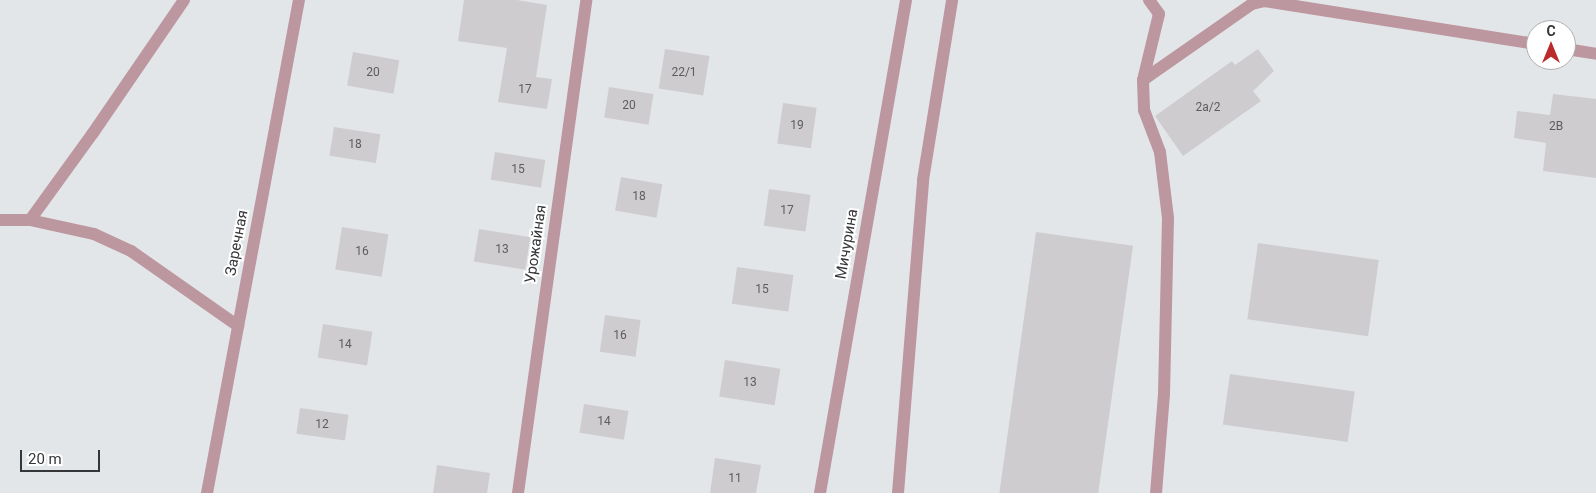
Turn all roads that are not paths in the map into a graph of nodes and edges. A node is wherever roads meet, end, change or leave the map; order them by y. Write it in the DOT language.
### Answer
graph roads {
  1 [pos="184,0"];
  2 [pos="299,0"];
  3 [pos="586,0"];
  4 [pos="906,0"];
  5 [pos="952,0"];
  6 [pos="1149,0"];
  7 [pos="1526,42"];
  8 [pos="1576,51"];
  9 [pos="1596,54"];
  10 [pos="1143,80"];
  11 [pos="0,220"];
  12 [pos="30,220"];
  13 [pos="238,326"];
  14 [pos="207,493"];
  15 [pos="518,493"];
  16 [pos="820,493"];
  17 [pos="898,493"];
  18 [pos="1156,493"];
  1 -- 12 [label="street"];
  2 -- 13 [label="street, Заречная"];
  3 -- 15 [label="street, Урожайная"];
  4 -- 16 [label="street, Мичурина"];
  5 -- 17 [label="street"];
  6 -- 10 [label="street"];
  7 -- 10 [label="street"];
  8 -- 9 [label="street"];
  10 -- 18 [label="street"];
  11 -- 12 [label="street"];
  12 -- 13 [label="street"];
  13 -- 14 [label="street, Заречная"];
}
